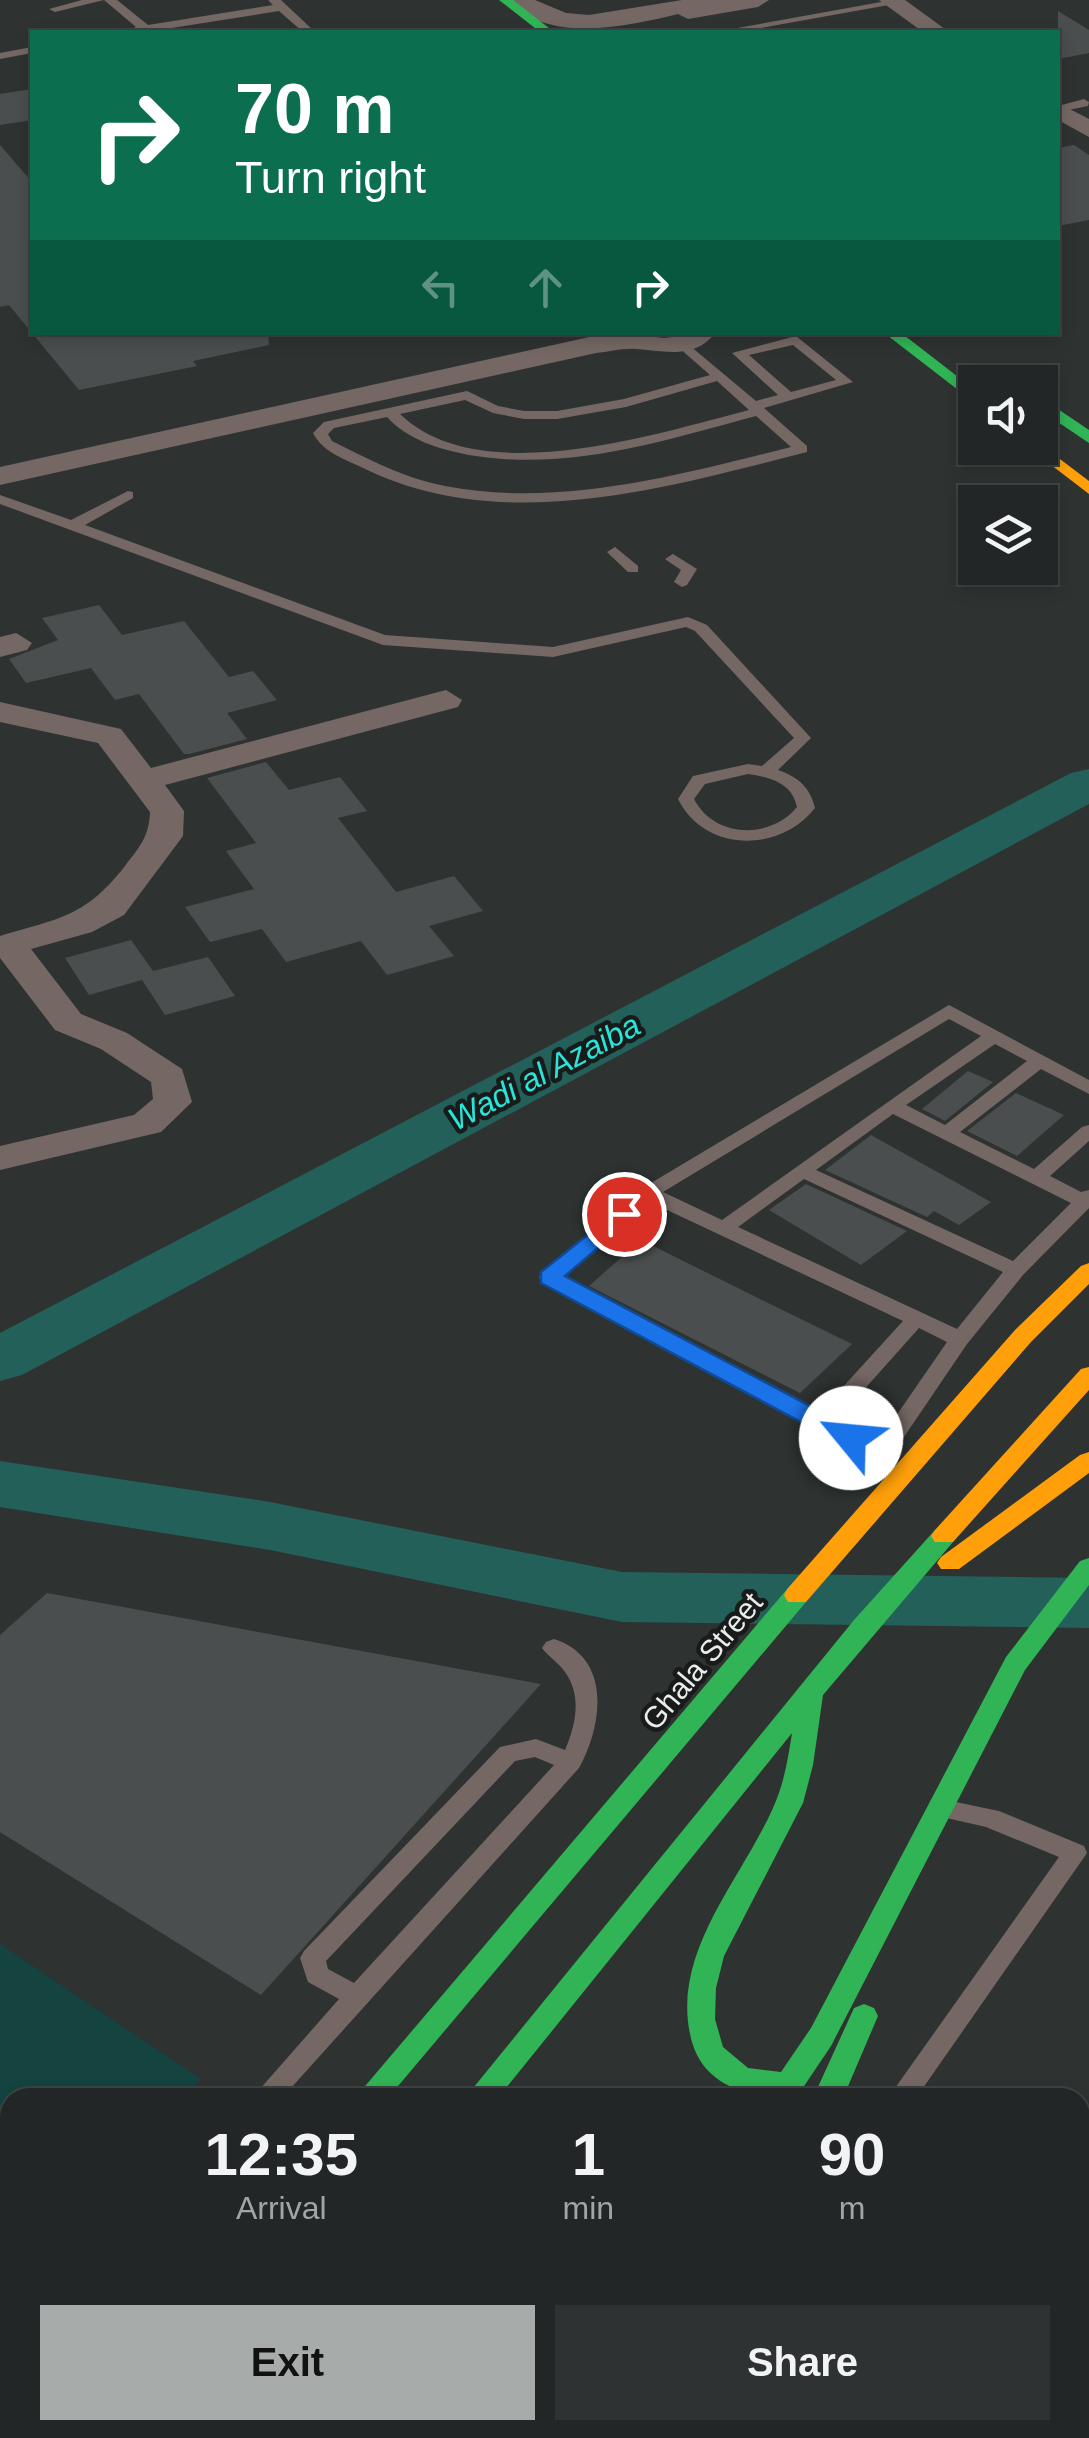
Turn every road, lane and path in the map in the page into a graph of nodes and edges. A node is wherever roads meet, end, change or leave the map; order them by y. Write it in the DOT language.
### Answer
graph roads {
  1 [pos="98,0"];
  2 [pos="110,0"];
  3 [pos="205,0"];
  4 [pos="242,0"];
  5 [pos="519,0"];
  6 [pos="714,0"];
  7 [pos="758,0"];
  8 [pos="892,1"];
  9 [pos="277,3"];
  10 [pos="495,5"];
  11 [pos="55,9"];
  12 [pos="255,11"];
  13 [pos="224,16"];
  14 [pos="646,16"];
  15 [pos="146,29"];
  16 [pos="140,30"];
  17 [pos="307,30"];
  18 [pos="511,30"];
  19 [pos="544,30"];
  20 [pos="594,30"];
  21 [pos="732,30"];
  22 [pos="935,30"];
  23 [pos="30,50"];
  24 [pos="0,56"];
  25 [pos="1064,110"];
  26 [pos="1089,130"];
  27 [pos="585,335"];
  28 [pos="877,335"];
  29 [pos="894,335"];
  30 [pos="630,336"];
  31 [pos="693,338"];
  32 [pos="940,370"];
  33 [pos="721,376"];
  34 [pos="958,384"];
  35 [pos="788,397"];
  36 [pos="757,409"];
  37 [pos="390,411"];
  38 [pos="1058,415"];
  39 [pos="1089,438"];
  40 [pos="0,465"];
  41 [pos="1058,465"];
  42 [pos="0,476"];
  43 [pos="1089,489"];
  44 [pos="128,495"];
  45 [pos="0,499"];
  46 [pos="72,526"];
  47 [pos="615,552"];
  48 [pos="673,559"];
  49 [pos="633,569"];
  50 [pos="682,582"];
  51 [pos="446,700"];
  52 [pos="0,712"];
  53 [pos="766,771"];
  54 [pos="145,780"];
  55 [pos="4,946"];
  56 [pos="994,1036"];
  57 [pos="1040,1062"];
  58 [pos="1089,1088"];
  59 [pos="892,1106"];
  60 [pos="1089,1131"];
  61 [pos="947,1133"];
  62 [pos="0,1158"];
  63 [pos="802,1171"];
  64 [pos="1036,1178"];
  65 [pos="648,1193"];
  66 [pos="1086,1199"];
  67 [pos="726,1226"];
  68 [pos="1016,1270"];
  69 [pos="1089,1271"];
  70 [pos="917,1318"];
  71 [pos="960,1340"];
  72 [pos="1089,1376"];
  73 [pos="822,1422"];
  74 [pos="880,1453"];
  75 [pos="1089,1461"];
  76 [pos="836,1550"];
  77 [pos="1089,1568"];
  78 [pos="863,1628"];
  79 [pos="554,1648"];
  80 [pos="812,1689"];
  81 [pos="571,1762"];
  82 [pos="944,1808"];
  83 [pos="1082,1855"];
  84 [pos="891,1953"];
  85 [pos="876,1988"];
  86 [pos="357,1997"];
  87 [pos="697,2032"];
  88 [pos="689,2072"];
  89 [pos="274,2088"];
  90 [pos="379,2088"];
  91 [pos="488,2088"];
  92 [pos="774,2088"];
  93 [pos="785,2088"];
  94 [pos="832,2088"];
  95 [pos="908,2088"];
  1 -- 11 [label="lane"];
  2 -- 15 [label="lane"];
  3 -- 13 [label="lane"];
  4 -- 12 [label="lane"];
  5 -- 14 [label="street"];
  6 -- 14 [label="street"];
  7 -- 14 [label="street"];
  8 -- 21 [label="lane"];
  8 -- 22 [label="street"];
  9 -- 12 [label="lane"];
  9 -- 17 [label="lane"];
  10 -- 18 [label="main road"];
  10 -- 19 [label="main road"];
  12 -- 13 [label="lane"];
  13 -- 15 [label="lane"];
  14 -- 20 [label="street"];
  15 -- 16 [label="lane"];
  23 -- 24 [label="lane"];
  25 -- 26 [label="street"];
  27 -- 40 [label="street"];
  28 -- 32 [label="street"];
  29 -- 32 [label="main road"];
  30 -- 31 [label="street"];
  30 -- 42 [label="street"];
  31 -- 33 [label="lane"];
  32 -- 34 [label="main road"];
  33 -- 36 [label="lane"];
  33 -- 37 [label="lane"];
  35 -- 35 [label="lane"];
  35 -- 36 [label="lane"];
  36 -- 37 [label="lane"];
  36 -- 37 [label="lane"];
  38 -- 39 [label="main road"];
  41 -- 43 [label="main road"];
  44 -- 46 [label="lane"];
  45 -- 46 [label="lane"];
  46 -- 53 [label="lane"];
  47 -- 49 [label="lane"];
  48 -- 50 [label="lane"];
  51 -- 54 [label="street"];
  52 -- 54 [label="street"];
  53 -- 53 [label="lane"];
  54 -- 55 [label="street"];
  55 -- 62 [label="street"];
  56 -- 57 [label="lane"];
  56 -- 59 [label="lane"];
  56 -- 65 [label="lane"];
  57 -- 58 [label="lane"];
  57 -- 61 [label="lane"];
  59 -- 61 [label="lane"];
  59 -- 63 [label="lane"];
  60 -- 64 [label="lane"];
  61 -- 64 [label="lane"];
  63 -- 67 [label="lane"];
  63 -- 68 [label="lane"];
  64 -- 66 [label="lane"];
  65 -- 67 [label="lane"];
  65 -- 73 [label="lane"];
  66 -- 68 [label="lane"];
  67 -- 70 [label="lane"];
  68 -- 71 [label="lane"];
  69 -- 76 [label="main road, Ghala Street"];
  70 -- 71 [label="lane"];
  70 -- 73 [label="lane"];
  71 -- 74 [label="lane"];
  72 -- 78 [label="main road"];
  73 -- 74 [label="lane"];
  74 -- 76 [label="lane"];
  75 -- 78 [label="main road"];
  76 -- 90 [label="main road, Ghala Street"];
  77 -- 82 [label="main road"];
  78 -- 80 [label="main road"];
  79 -- 81 [label="lane"];
  80 -- 87 [label="main road"];
  80 -- 91 [label="main road"];
  81 -- 86 [label="lane"];
  81 -- 86 [label="lane"];
  82 -- 83 [label="lane"];
  82 -- 84 [label="main road"];
  82 -- 93 [label="main road"];
  83 -- 95 [label="lane"];
  85 -- 94 [label="main road"];
  86 -- 89 [label="lane"];
  87 -- 88 [label="main road"];
  87 -- 92 [label="main road"];
}
